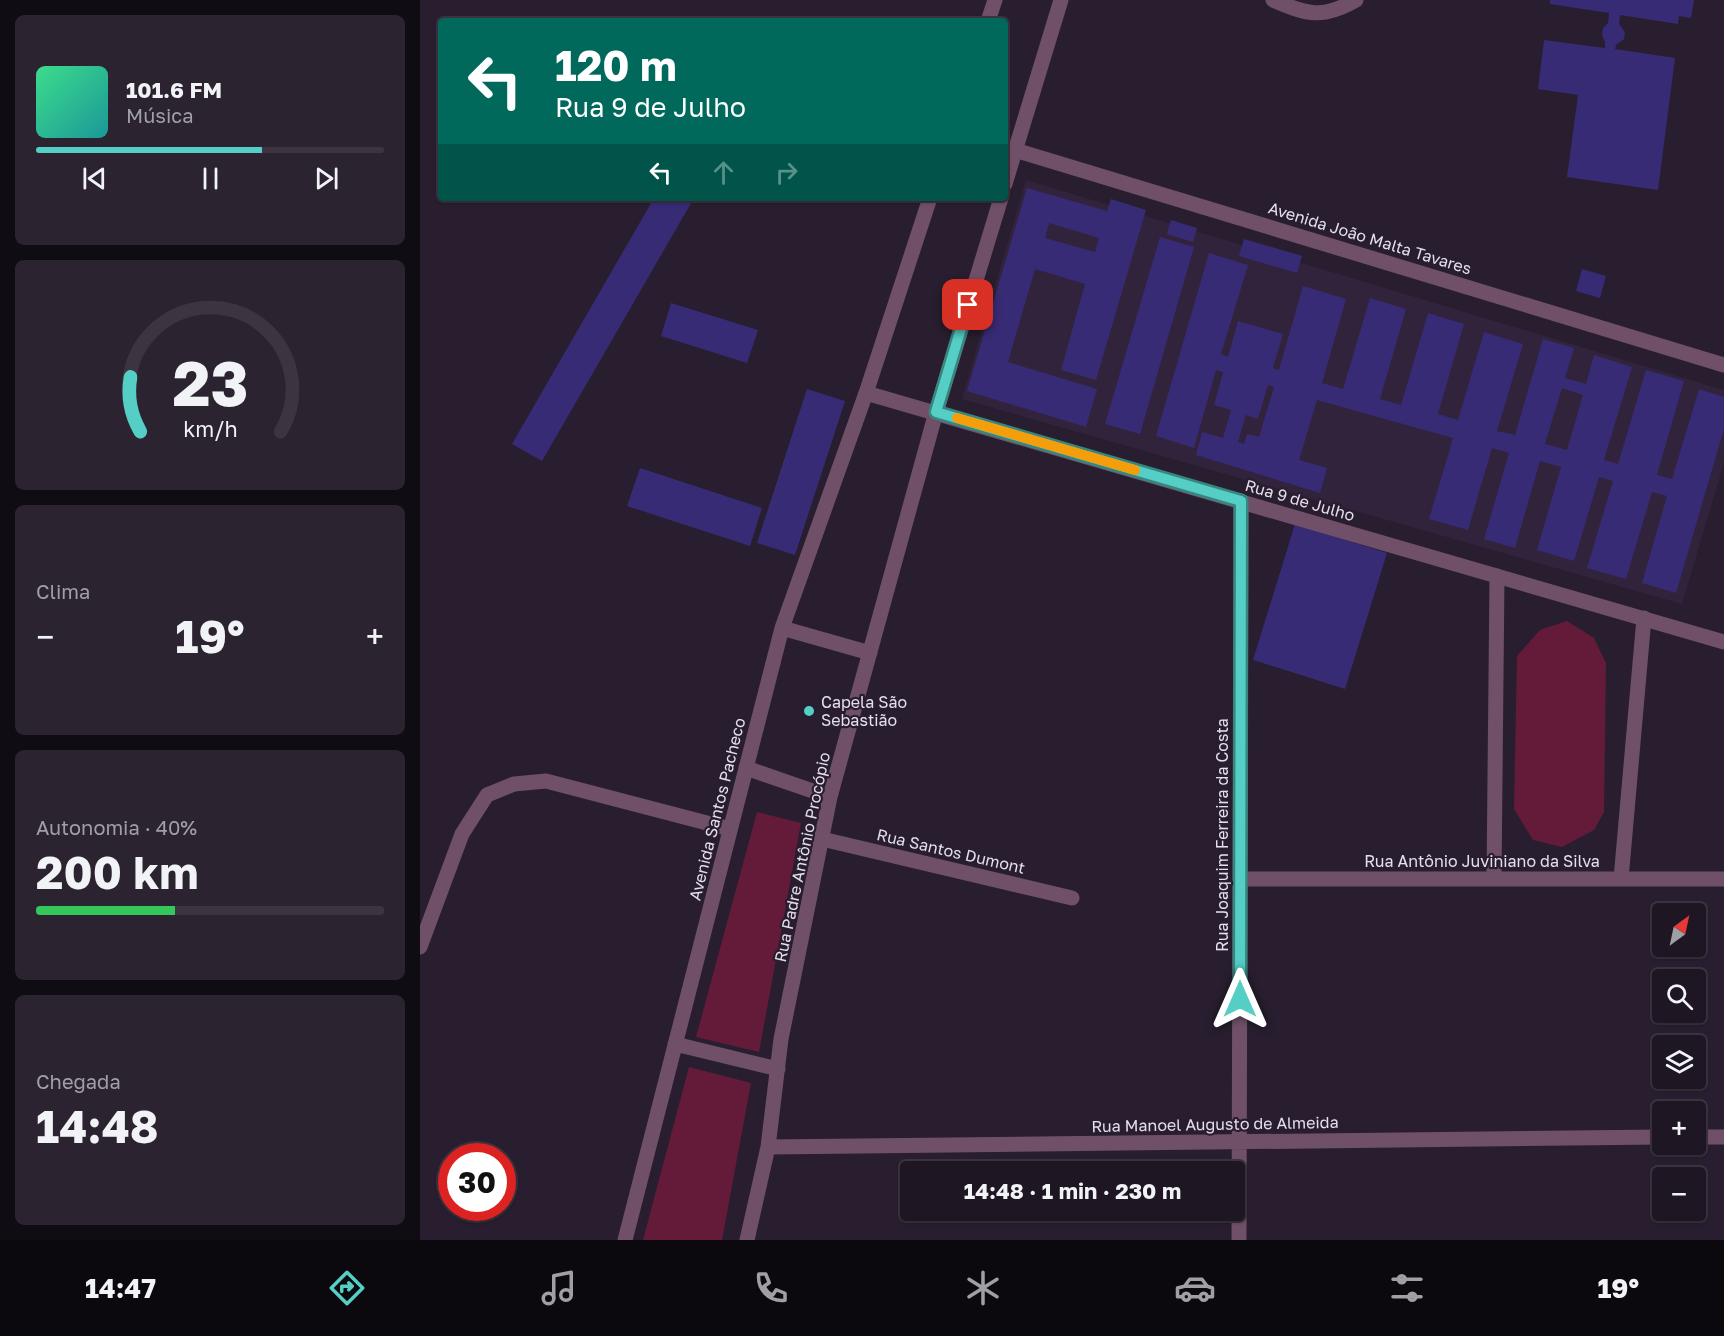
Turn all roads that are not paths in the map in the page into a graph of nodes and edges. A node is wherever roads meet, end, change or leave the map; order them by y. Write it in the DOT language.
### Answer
graph roads {
  1 [pos="995,0"];
  2 [pos="1061,0"];
  3 [pos="1273,0"];
  4 [pos="1356,0"];
  5 [pos="989,18"];
  6 [pos="1010,148"];
  7 [pos="929,201"];
  8 [pos="1000,201"];
  9 [pos="1724,365"];
  10 [pos="866,393"];
  11 [pos="936,412"];
  12 [pos="1241,501"];
  13 [pos="1497,576"];
  14 [pos="1644,618"];
  15 [pos="782,628"];
  16 [pos="1724,642"];
  17 [pos="870,654"];
  18 [pos="746,768"];
  19 [pos="830,797"];
  20 [pos="730,829"];
  21 [pos="822,839"];
  22 [pos="1240,879"];
  23 [pos="1494,879"];
  24 [pos="1621,879"];
  25 [pos="1724,879"];
  26 [pos="1072,898"];
  27 [pos="420,947"];
  28 [pos="675,1044"];
  29 [pos="778,1069"];
  30 [pos="1652,1137"];
  31 [pos="1706,1137"];
  32 [pos="1724,1137"];
  33 [pos="1239,1141"];
  34 [pos="768,1148"];
  35 [pos="625,1240"];
  36 [pos="747,1240"];
  37 [pos="1239,1240"];
  1 -- 5 [label="street"];
  2 -- 6 [label="street"];
  3 -- 4 [label="street"];
  6 -- 9 [label="street, Avenida João Malta Tavares"];
  7 -- 10 [label="street, Avenida Santos Pacheco"];
  8 -- 11 [label="street, Rua Padre Antônio Procópio"];
  10 -- 11 [label="street, Rua 9 de Julho"];
  10 -- 15 [label="street, Avenida Santos Pacheco"];
  11 -- 12 [label="street, Rua 9 de Julho"];
  11 -- 17 [label="street, Rua Padre Antônio Procópio"];
  12 -- 13 [label="street, Rua 9 de Julho"];
  12 -- 22 [label="street, Rua Joaquim Ferreira da Costa"];
  13 -- 14 [label="street, Rua 9 de Julho"];
  13 -- 23 [label="street"];
  14 -- 16 [label="street, Rua 9 de Julho"];
  14 -- 24 [label="street"];
  15 -- 17 [label="street"];
  15 -- 18 [label="street, Avenida Santos Pacheco"];
  17 -- 19 [label="street, Rua Padre Antônio Procópio"];
  18 -- 19 [label="street"];
  18 -- 20 [label="street, Avenida Santos Pacheco"];
  19 -- 21 [label="street, Rua Padre Antônio Procópio"];
  20 -- 27 [label="street"];
  20 -- 28 [label="street, Avenida Santos Pacheco"];
  21 -- 26 [label="street, Rua Santos Dumont"];
  21 -- 29 [label="street, Rua Padre Antônio Procópio"];
  22 -- 23 [label="street, Rua Antônio Juviniano da Silva"];
  22 -- 33 [label="street, Rua Joaquim Ferreira da Costa"];
  23 -- 24 [label="street, Rua Antônio Juviniano da Silva"];
  24 -- 25 [label="street, Rua Antônio Juviniano da Silva"];
  28 -- 29 [label="street"];
  28 -- 35 [label="street, Avenida Santos Pacheco"];
  29 -- 34 [label="street, Rua Padre Antônio Procópio"];
  30 -- 33 [label="street, Rua Manoel Augusto de Almeida"];
  31 -- 32 [label="street"];
  33 -- 34 [label="street, Rua Manoel Augusto de Almeida"];
  33 -- 37 [label="street, Rua Joaquim Ferreira da Costa"];
  34 -- 36 [label="street, Rua Padre Antônio Procópio"];
}
